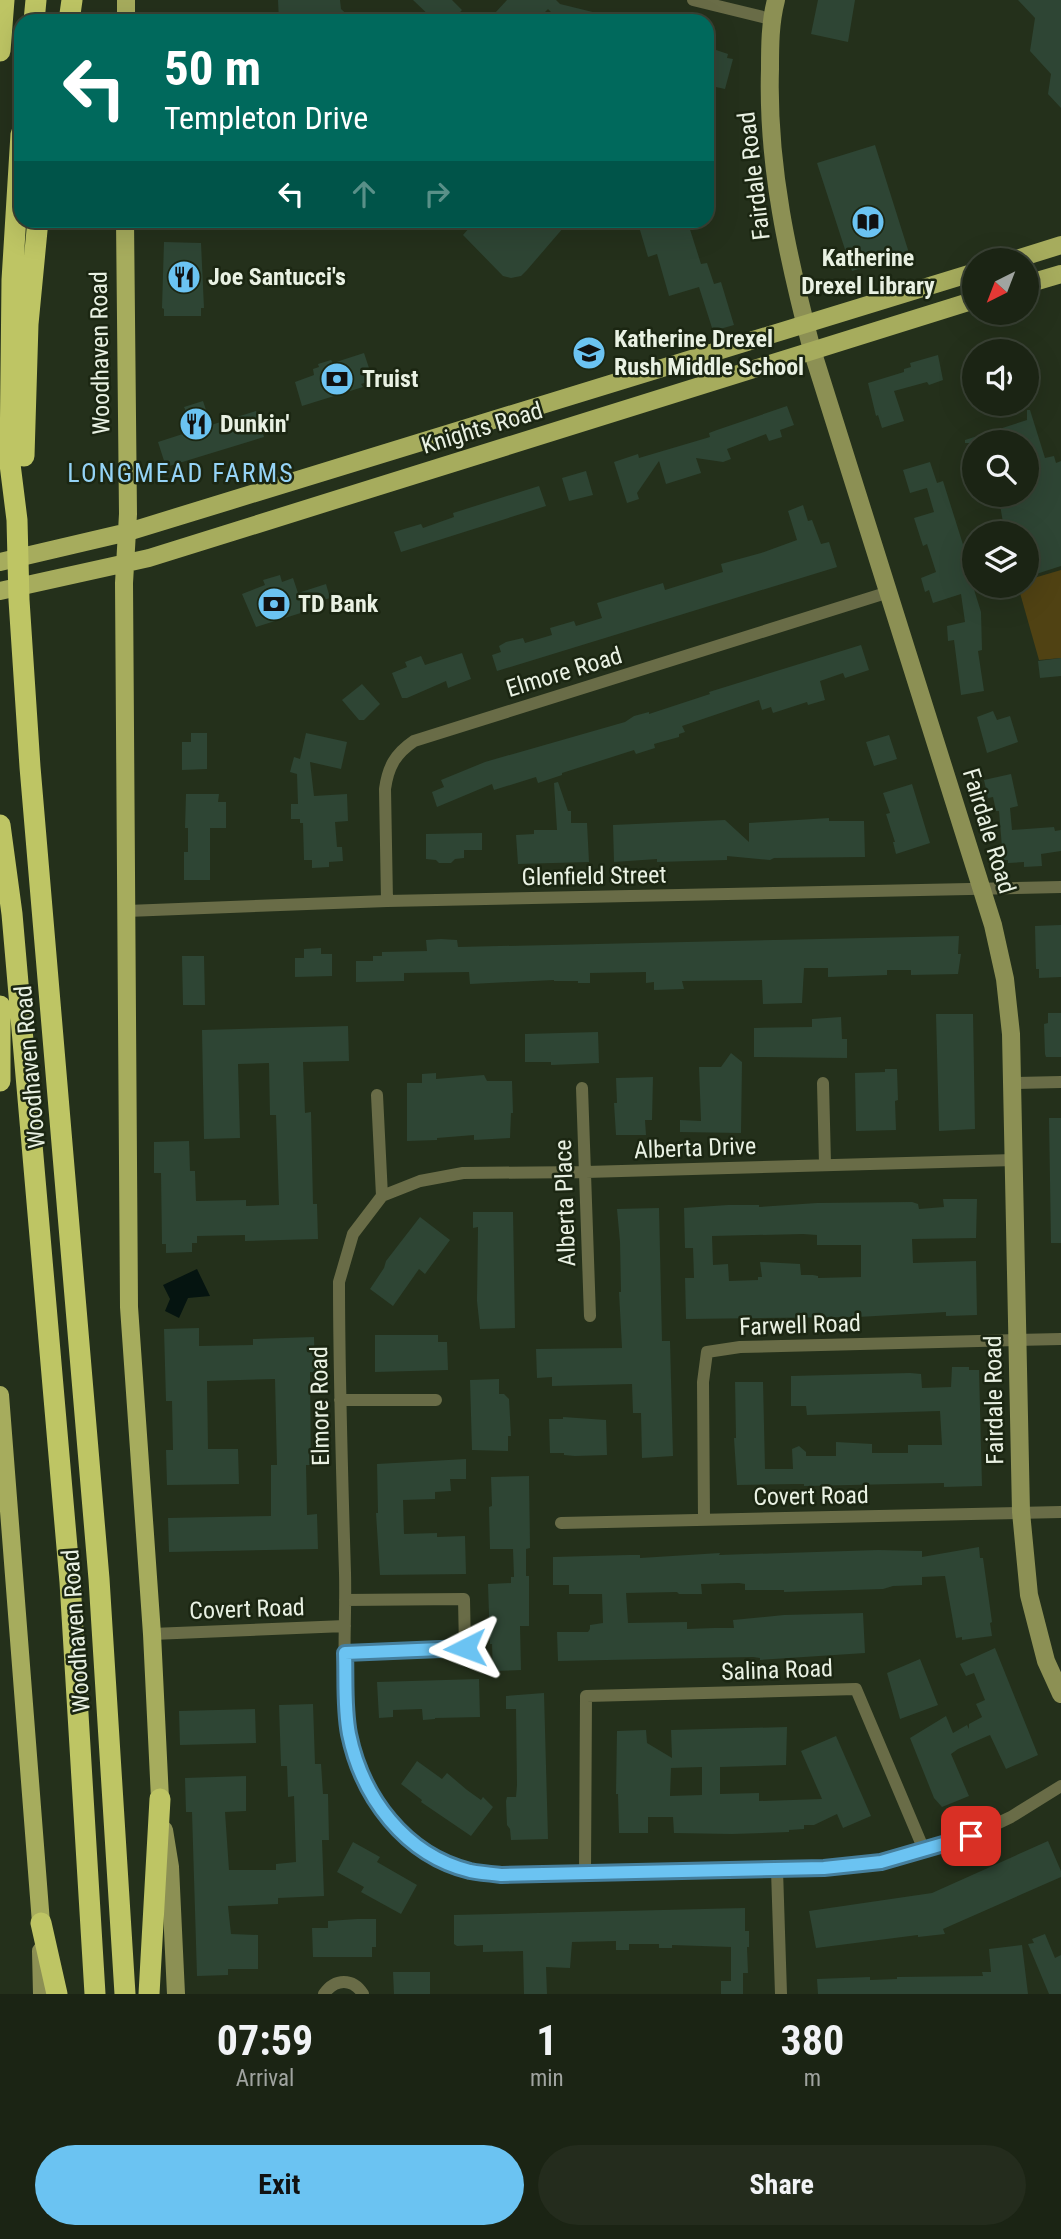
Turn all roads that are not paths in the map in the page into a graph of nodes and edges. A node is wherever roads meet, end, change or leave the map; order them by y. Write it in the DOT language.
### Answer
graph roads {
  1 [pos="4,0"];
  2 [pos="693,0"];
  3 [pos="776,0"];
  4 [pos="771,19"];
  5 [pos="0,51"];
  6 [pos="16,228"];
  7 [pos="37,228"];
  8 [pos="125,228"];
  9 [pos="1061,245"];
  10 [pos="1040,252"];
  11 [pos="1061,274"];
  12 [pos="962,276"];
  13 [pos="1040,280"];
  14 [pos="962,304"];
  15 [pos="805,324"];
  16 [pos="812,350"];
  17 [pos="558,400"];
  18 [pos="569,426"];
  19 [pos="270,488"];
  20 [pos="279,517"];
  21 [pos="17,520"];
  22 [pos="128,533"];
  23 [pos="0,562"];
  24 [pos="126,564"];
  25 [pos="0,591"];
  26 [pos="889,592"];
  27 [pos="0,825"];
  28 [pos="1061,887"];
  29 [pos="981,890"];
  30 [pos="387,901"];
  31 [pos="127,911"];
  32 [pos="0,1006"];
  33 [pos="0,1081"];
  34 [pos="1061,1082"];
  35 [pos="823,1083"];
  36 [pos="1013,1083"];
  37 [pos="582,1088"];
  38 [pos="377,1095"];
  39 [pos="1014,1160"];
  40 [pos="825,1164"];
  41 [pos="586,1172"];
  42 [pos="382,1196"];
  43 [pos="590,1316"];
  44 [pos="1061,1339"];
  45 [pos="1017,1340"];
  46 [pos="0,1395"];
  47 [pos="340,1400"];
  48 [pos="436,1400"];
  49 [pos="1021,1512"];
  50 [pos="1061,1512"];
  51 [pos="704,1519"];
  52 [pos="561,1523"];
  53 [pos="345,1600"];
  54 [pos="345,1626"];
  55 [pos="152,1634"];
  56 [pos="345,1653"];
  57 [pos="1061,1694"];
  58 [pos="1061,1786"];
  59 [pos="160,1799"];
  60 [pos="924,1850"];
  61 [pos="777,1870"];
  62 [pos="585,1873"];
  63 [pos="41,1923"];
  64 [pos="42,1994"];
  65 [pos="57,1994"];
  66 [pos="95,1994"];
  67 [pos="125,1994"];
  68 [pos="149,1994"];
  69 [pos="176,1994"];
  70 [pos="324,1994"];
  71 [pos="363,1994"];
  72 [pos="781,1994"];
  1 -- 5 [label="highway"];
  2 -- 4 [label="street"];
  3 -- 4 [label="street, Fairdale Road"];
  4 -- 15 [label="street, Fairdale Road"];
  6 -- 21 [label="highway, Woodhaven Road"];
  7 -- 21 [label="highway"];
  8 -- 22 [label="main road, Woodhaven Road"];
  9 -- 10 [label="main road"];
  11 -- 13 [label="main road"];
  12 -- 15 [label="main road, Knights Road"];
  14 -- 16 [label="main road, Knights Road"];
  15 -- 16 [label="street, Fairdale Road"];
  15 -- 17 [label="main road, Knights Road"];
  16 -- 18 [label="main road, Knights Road"];
  16 -- 26 [label="street, Fairdale Road"];
  17 -- 18 [label="main road"];
  17 -- 19 [label="main road, Knights Road"];
  18 -- 20 [label="main road, Knights Road"];
  19 -- 20 [label="main road"];
  19 -- 22 [label="main road, Knights Road"];
  20 -- 24 [label="main road, Knights Road"];
  21 -- 67 [label="highway, Woodhaven Road"];
  22 -- 23 [label="main road, Knights Road"];
  22 -- 24 [label="main road, Woodhaven Road"];
  24 -- 25 [label="main road, Knights Road"];
  24 -- 31 [label="main road, Woodhaven Road"];
  26 -- 29 [label="street, Fairdale Road"];
  26 -- 30 [label="street, Elmore Road"];
  27 -- 66 [label="highway, Woodhaven Road"];
  28 -- 29 [label="street, Glenfield Street"];
  29 -- 30 [label="street, Glenfield Street"];
  29 -- 36 [label="street, Fairdale Road"];
  30 -- 31 [label="street, Glenfield Street"];
  31 -- 55 [label="main road, Woodhaven Road"];
  32 -- 33 [label="highway"];
  34 -- 36 [label="street"];
  35 -- 40 [label="street"];
  36 -- 39 [label="street, Fairdale Road"];
  37 -- 41 [label="street, Alberta Place"];
  38 -- 42 [label="street"];
  39 -- 40 [label="street, Alberta Drive"];
  39 -- 45 [label="street, Fairdale Road"];
  40 -- 41 [label="street, Alberta Drive"];
  41 -- 42 [label="street, Alberta Drive"];
  41 -- 43 [label="street, Alberta Place"];
  42 -- 47 [label="street, Elmore Road"];
  44 -- 45 [label="street, Farwell Road"];
  45 -- 49 [label="street, Fairdale Road"];
  45 -- 51 [label="street, Farwell Road"];
  46 -- 63 [label="main road"];
  47 -- 48 [label="street"];
  47 -- 53 [label="street, Elmore Road"];
  49 -- 50 [label="street, Covert Road"];
  49 -- 51 [label="street, Covert Road"];
  49 -- 57 [label="street, Fairdale Road"];
  51 -- 52 [label="street, Covert Road"];
  53 -- 54 [label="street, Elmore Road"];
  53 -- 56 [label="street"];
  54 -- 55 [label="street, Covert Road"];
  54 -- 56 [label="street, Elmore Road"];
  55 -- 59 [label="main road, Woodhaven Road"];
  56 -- 62 [label="street, Elmore Road"];
  58 -- 60 [label="street, Elmore Road"];
  59 -- 68 [label="highway"];
  59 -- 69 [label="street, Woodhaven Road"];
  60 -- 61 [label="street, Elmore Road"];
  60 -- 62 [label="street, Salina Road"];
  61 -- 62 [label="street, Elmore Road"];
  61 -- 72 [label="street"];
  63 -- 64 [label="street"];
  63 -- 65 [label="highway"];
  70 -- 71 [label="street"];
}
